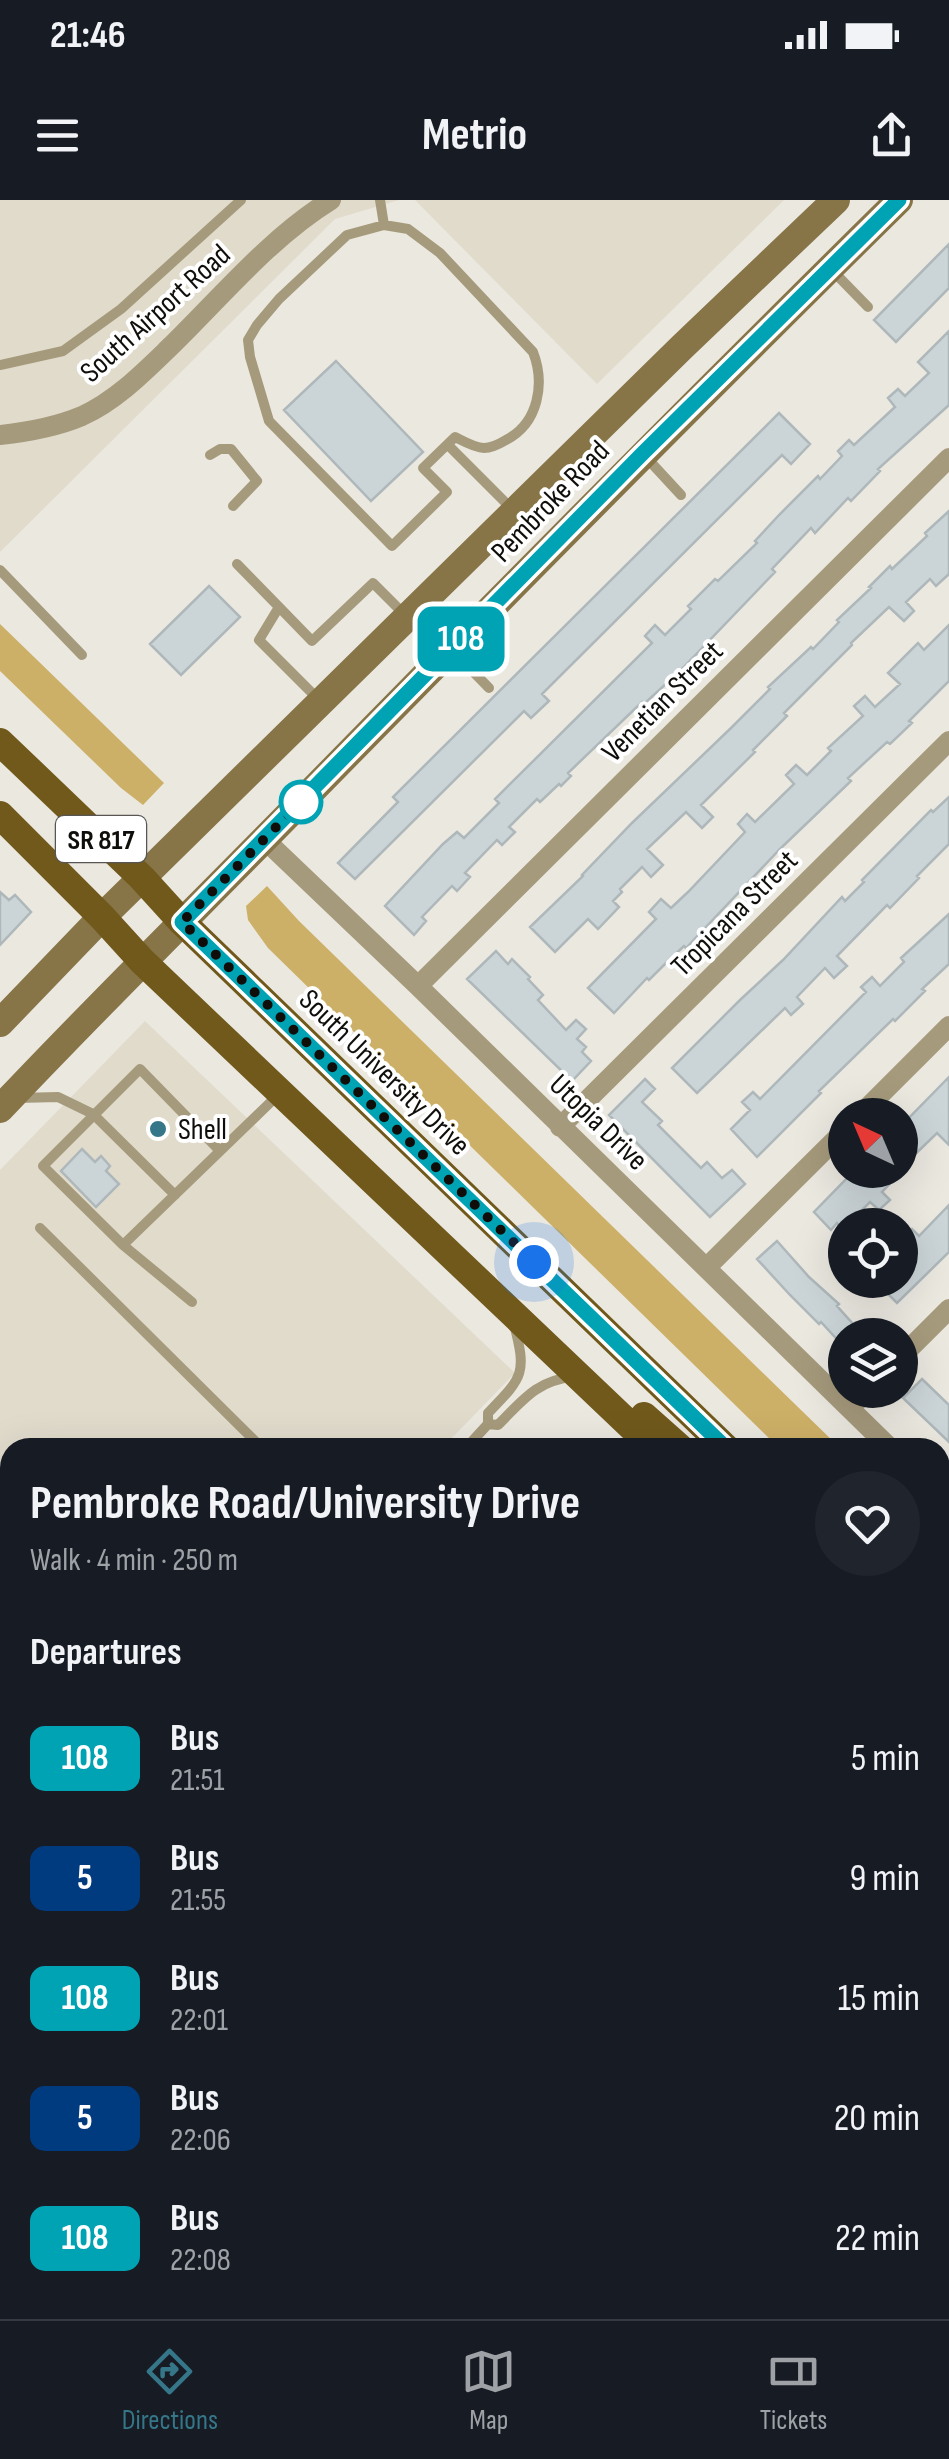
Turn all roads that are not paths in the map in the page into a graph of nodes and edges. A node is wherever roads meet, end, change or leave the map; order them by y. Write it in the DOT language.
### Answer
graph roads {
  1 [pos="241,200"];
  2 [pos="331,200"];
  3 [pos="380,200"];
  4 [pos="836,200"];
  5 [pos="899,200"];
  6 [pos="384,225"];
  7 [pos="830,268"];
  8 [pos="868,307"];
  9 [pos="0,364"];
  10 [pos="0,435"];
  11 [pos="448,445"];
  12 [pos="642,454"];
  13 [pos="210,455"];
  14 [pos="949,458"];
  15 [pos="681,494"];
  16 [pos="233,506"];
  17 [pos="515,512"];
  18 [pos="237,564"];
  19 [pos="0,570"];
  20 [pos="279,607"];
  21 [pos="408,618"];
  22 [pos="451,650"];
  23 [pos="82,655"];
  24 [pos="489,688"];
  25 [pos="322,703"];
  26 [pos="949,741"];
  27 [pos="0,742"];
  28 [pos="0,815"];
  29 [pos="264,839"];
  30 [pos="142,878"];
  31 [pos="102,917"];
  32 [pos="182,922"];
  33 [pos="142,961"];
  34 [pos="418,986"];
  35 [pos="0,1023"];
  36 [pos="949,1026"];
  37 [pos="280,1092"];
  38 [pos="877,1098"];
  39 [pos="5,1104"];
  40 [pos="93,1114"];
  41 [pos="560,1126"];
  42 [pos="828,1147"];
  43 [pos="220,1151"];
  44 [pos="175,1194"];
  45 [pos="40,1228"];
  46 [pos="123,1245"];
  47 [pos="706,1268"];
  48 [pos="192,1302"];
  49 [pos="949,1309"];
  50 [pos="511,1312"];
  51 [pos="918,1340"];
  52 [pos="554,1352"];
  53 [pos="580,1376"];
  54 [pos="828,1387"];
  55 [pos="850,1408"];
  56 [pos="488,1424"];
  57 [pos="252,1438"];
  58 [pos="475,1438"];
  59 [pos="644,1438"];
  60 [pos="668,1438"];
  61 [pos="716,1438"];
  62 [pos="880,1438"];
  1 -- 9 [label="lane"];
  2 -- 10 [label="street, South Airport Road"];
  3 -- 6 [label="lane"];
  4 -- 17 [label="main road, Pembroke Road"];
  5 -- 7 [label="main road, Pembroke Road"];
  6 -- 11 [label="lane"];
  6 -- 11 [label="lane"];
  7 -- 8 [label="lane"];
  7 -- 12 [label="main road, Pembroke Road"];
  11 -- 17 [label="lane"];
  12 -- 15 [label="lane"];
  12 -- 22 [label="main road, Pembroke Road"];
  13 -- 16 [label="lane"];
  14 -- 34 [label="street, Venetian Street"];
  17 -- 21 [label="main road, Pembroke Road"];
  18 -- 20 [label="lane"];
  19 -- 23 [label="lane"];
  20 -- 21 [label="lane"];
  20 -- 25 [label="lane"];
  21 -- 25 [label="main road, Pembroke Road"];
  22 -- 24 [label="lane"];
  22 -- 29 [label="main road, Pembroke Road"];
  25 -- 30 [label="main road, Pembroke Road"];
  26 -- 41 [label="street, Tropicana Street"];
  27 -- 30 [label="main road, South University Drive / SR 817"];
  28 -- 31 [label="main road, SR 817"];
  29 -- 32 [label="main road, Pembroke Road"];
  29 -- 34 [label="street, Utopia Drive"];
  30 -- 31 [label="main road, Pembroke Road"];
  30 -- 32 [label="main road, South University Drive / SR 817"];
  31 -- 33 [label="main road, SR 817"];
  31 -- 35 [label="main road, Pembroke Road"];
  32 -- 33 [label="main road, Pembroke Road"];
  32 -- 61 [label="main road, South University Drive / SR 817"];
  33 -- 37 [label="main road, SR 817"];
  33 -- 39 [label="main road, Pembroke Road"];
  34 -- 41 [label="street, Utopia Drive"];
  36 -- 38 [label="street"];
  37 -- 43 [label="lane"];
  37 -- 50 [label="main road, SR 817"];
  39 -- 40 [label="lane"];
  40 -- 43 [label="lane"];
  40 -- 44 [label="lane"];
  40 -- 46 [label="lane"];
  41 -- 47 [label="street, Utopia Drive"];
  42 -- 47 [label="street"];
  43 -- 44 [label="lane"];
  44 -- 46 [label="lane"];
  45 -- 57 [label="lane"];
  46 -- 48 [label="lane"];
  47 -- 54 [label="street, Utopia Drive"];
  49 -- 51 [label="street"];
  50 -- 52 [label="main road, SR 817"];
  50 -- 56 [label="lane"];
  52 -- 53 [label="main road, SR 817"];
  52 -- 60 [label="main road"];
  53 -- 56 [label="lane"];
  53 -- 59 [label="main road, SR 817"];
  55 -- 62 [label="street, Utopia Drive"];
  56 -- 58 [label="lane"];
}
